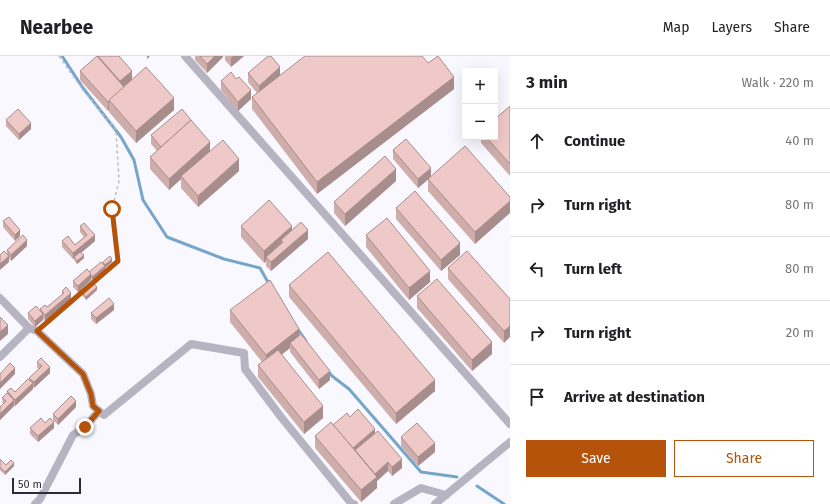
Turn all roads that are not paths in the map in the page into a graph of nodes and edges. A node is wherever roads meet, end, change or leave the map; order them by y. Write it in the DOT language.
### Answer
graph roads {
  1 [pos="185,56"];
  2 [pos="0,298"];
  3 [pos="33,330"];
  4 [pos="0,357"];
  5 [pos="99,411"];
  6 [pos="510,424"];
  7 [pos="510,442"];
  8 [pos="446,495"];
  9 [pos="35,504"];
  10 [pos="354,504"];
  11 [pos="394,504"];
  12 [pos="435,504"];
  1 -- 6 [label="street"];
  2 -- 3 [label="street"];
  3 -- 4 [label="street"];
  3 -- 5 [label="street"];
  5 -- 9 [label="street"];
  5 -- 10 [label="street"];
  7 -- 8 [label="street"];
  8 -- 11 [label="street"];
  8 -- 12 [label="street"];
}
